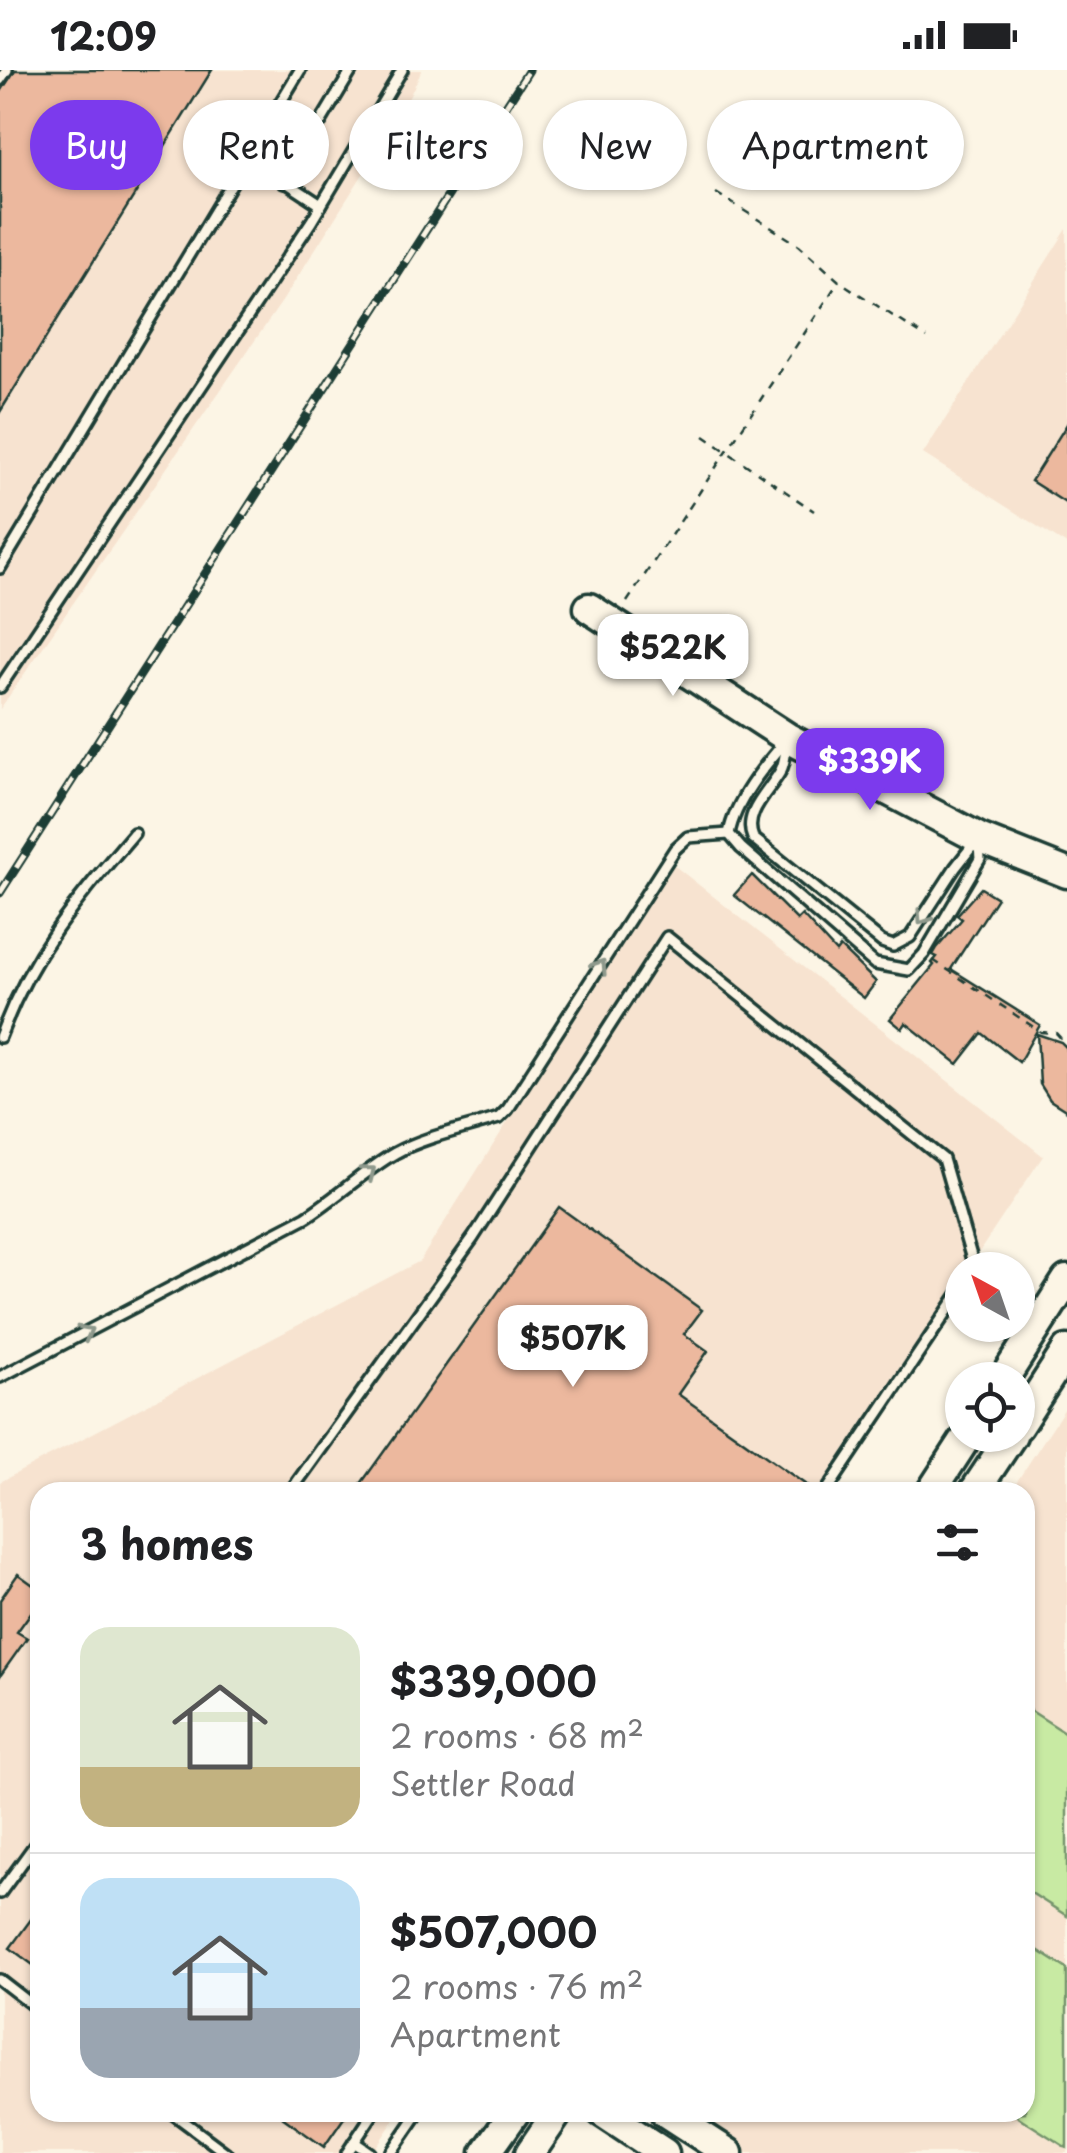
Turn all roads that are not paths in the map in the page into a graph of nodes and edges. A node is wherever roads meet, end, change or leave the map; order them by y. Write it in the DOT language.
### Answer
graph roads {
  1 [pos="7,70"];
  2 [pos="300,70"];
  3 [pos="352,70"];
  4 [pos="402,70"];
  5 [pos="0,80"];
  6 [pos="282,100"];
  7 [pos="329,108"];
  8 [pos="228,190"];
  9 [pos="297,190"];
  10 [pos="321,205"];
  11 [pos="0,568"];
  12 [pos="589,608"];
  13 [pos="0,686"];
  14 [pos="788,738"];
  15 [pos="134,833"];
  16 [pos="729,834"];
  17 [pos="979,838"];
  18 [pos="1067,872"];
  19 [pos="0,1037"];
  20 [pos="970,1252"];
  21 [pos="1067,1280"];
  22 [pos="945,1314"];
  23 [pos="1067,1350"];
  24 [pos="1015,1362"];
  25 [pos="0,1377"];
  26 [pos="1035,1400"];
  27 [pos="957,1452"];
  28 [pos="1001,1452"];
  29 [pos="297,1482"];
  30 [pos="833,1482"];
  31 [pos="937,1482"];
  32 [pos="981,1482"];
  33 [pos="30,1852"];
  34 [pos="0,1894"];
  35 [pos="0,1980"];
  36 [pos="30,2004"];
  37 [pos="185,2122"];
  38 [pos="367,2122"];
  39 [pos="412,2122"];
  40 [pos="507,2122"];
  41 [pos="551,2122"];
  42 [pos="617,2122"];
  43 [pos="681,2122"];
  44 [pos="354,2142"];
  45 [pos="226,2153"];
  46 [pos="347,2153"];
  47 [pos="370,2153"];
  48 [pos="391,2153"];
  49 [pos="486,2153"];
  50 [pos="530,2153"];
  51 [pos="664,2153"];
  52 [pos="728,2153"];
  1 -- 5 [label="lane"];
  2 -- 6 [label="lane"];
  3 -- 7 [label="lane"];
  4 -- 10 [label="lane"];
  8 -- 11 [label="lane"];
  9 -- 10 [label="lane"];
  10 -- 13 [label="lane"];
  12 -- 14 [label="street"];
  14 -- 16 [label="lane"];
  14 -- 17 [label="street"];
  17 -- 14 [label="lane, one-way"];
  15 -- 19 [label="lane"];
  16 -- 17 [label="lane"];
  25 -- 16 [label="lane, one-way"];
  17 -- 18 [label="street"];
  20 -- 29 [label="lane"];
  21 -- 24 [label="street"];
  22 -- 30 [label="lane"];
  23 -- 26 [label="street"];
  27 -- 31 [label="street"];
  28 -- 32 [label="street"];
  33 -- 34 [label="lane"];
  35 -- 36 [label="lane"];
  37 -- 45 [label="lane"];
  38 -- 44 [label="lane"];
  39 -- 48 [label="lane"];
  40 -- 49 [label="street"];
  41 -- 50 [label="street"];
  42 -- 51 [label="street"];
  43 -- 52 [label="street"];
  44 -- 46 [label="lane"];
  44 -- 47 [label="lane"];
}
